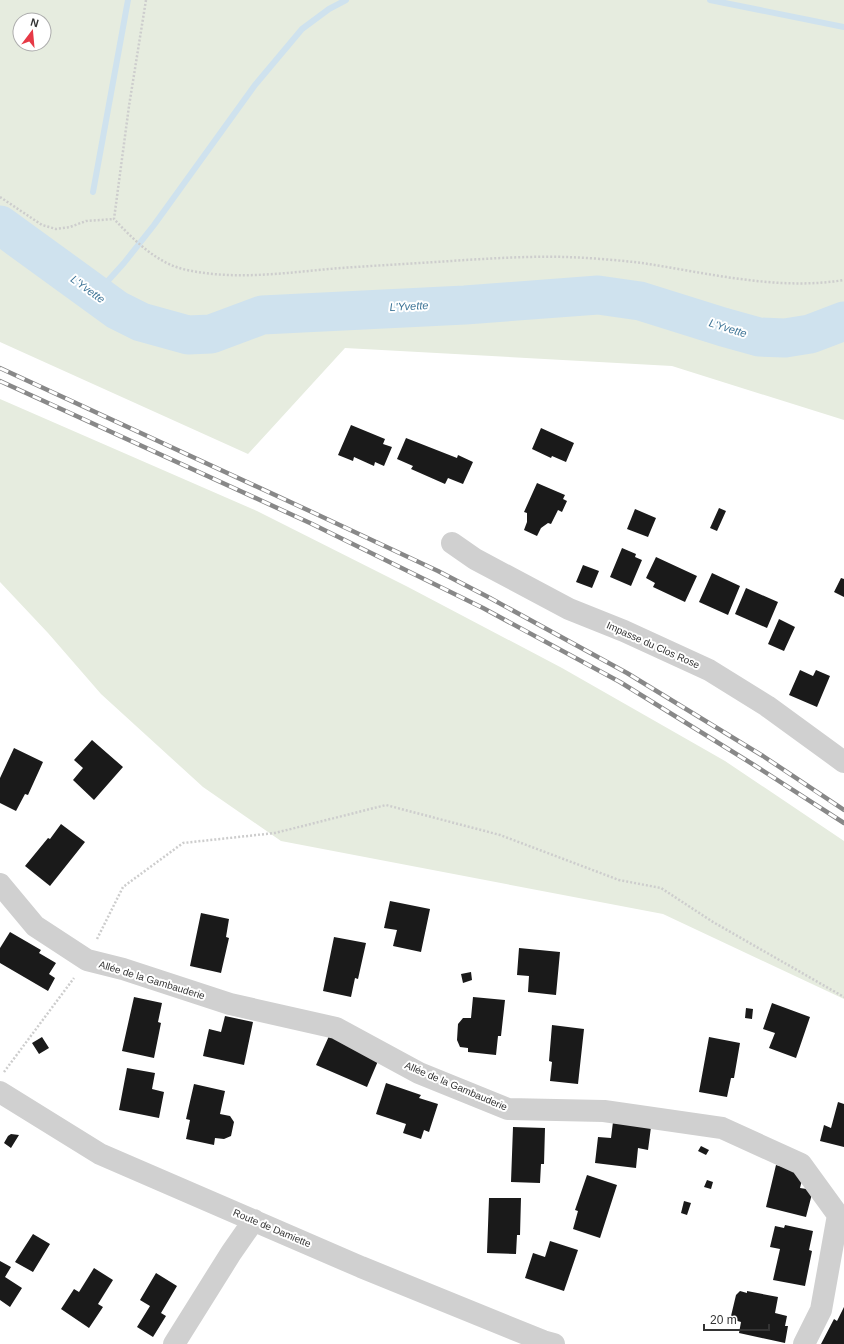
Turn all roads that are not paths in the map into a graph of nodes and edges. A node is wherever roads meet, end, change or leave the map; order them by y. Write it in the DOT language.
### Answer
graph roads {
  1 [pos="452,543"];
  2 [pos="844,762"];
  3 [pos="0,884"];
  4 [pos="0,1092"];
  5 [pos="254,1220"];
  6 [pos="547,1343"];
  7 [pos="174,1344"];
  8 [pos="804,1344"];
  1 -- 2 [label="street, Impasse du Clos Rose"];
  3 -- 8 [label="street, Allée de la Gambauderie"];
  4 -- 5 [label="street, Route de Damiette"];
  5 -- 6 [label="street, Route de Damiette"];
  5 -- 7 [label="street"];
}
